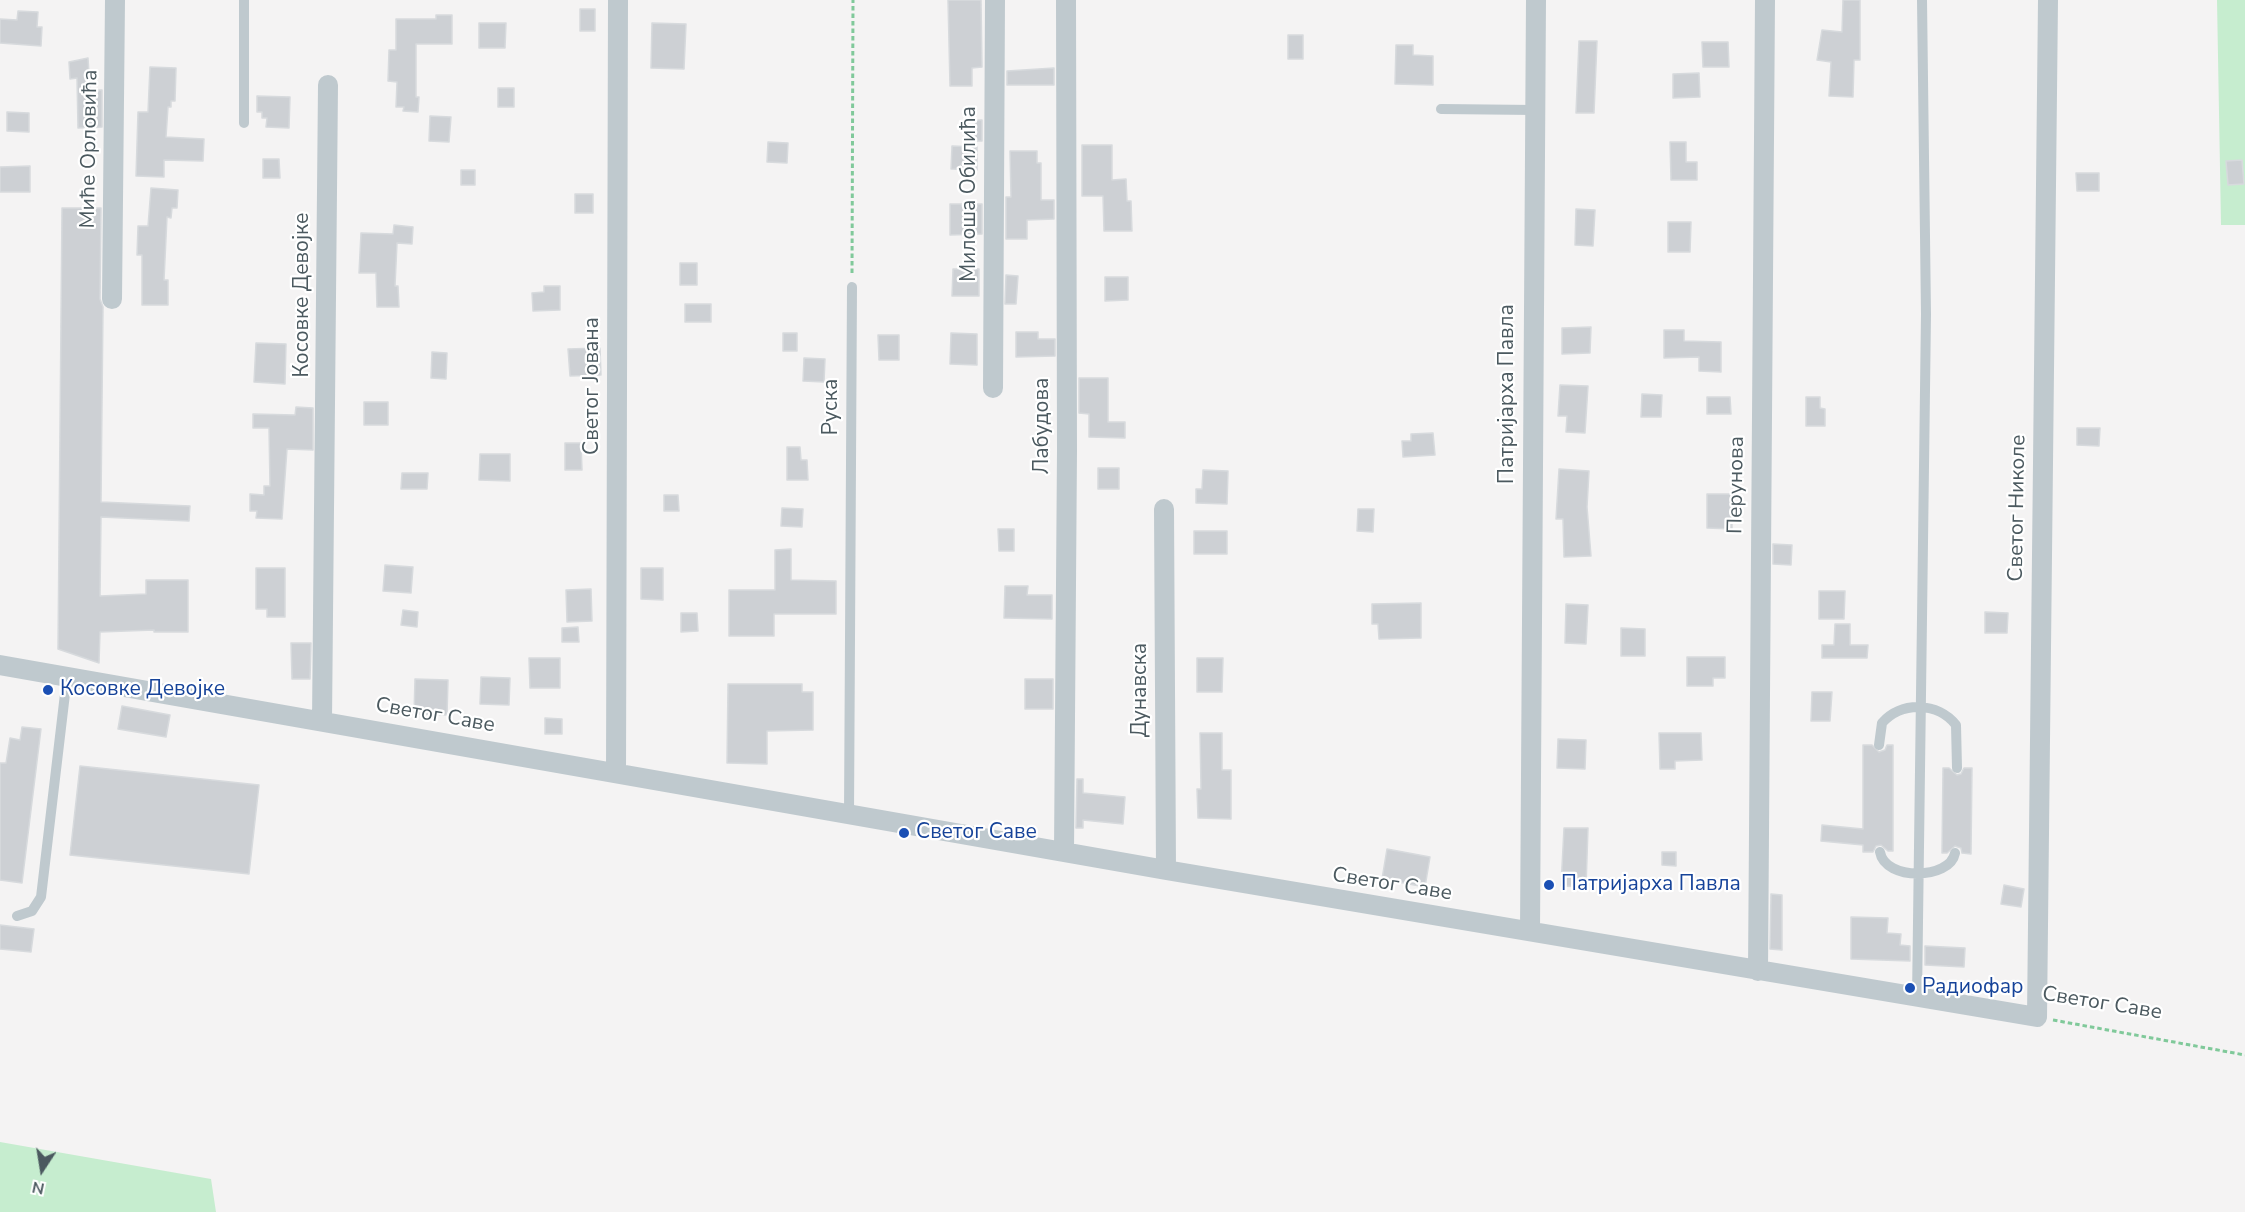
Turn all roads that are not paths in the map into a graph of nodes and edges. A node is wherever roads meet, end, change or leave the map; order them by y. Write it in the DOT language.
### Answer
graph roads {
  1 [pos="115,0"];
  2 [pos="244,0"];
  3 [pos="618,0"];
  4 [pos="994,0"];
  5 [pos="1066,0"];
  6 [pos="1536,0"];
  7 [pos="1765,0"];
  8 [pos="1922,0"];
  9 [pos="2048,0"];
  10 [pos="328,85"];
  11 [pos="1441,109"];
  12 [pos="1535,110"];
  13 [pos="244,123"];
  14 [pos="852,287"];
  15 [pos="112,299"];
  16 [pos="993,388"];
  17 [pos="1164,509"];
  18 [pos="0,664"];
  19 [pos="67,677"];
  20 [pos="1920,707"];
  21 [pos="322,721"];
  22 [pos="1880,745"];
  23 [pos="1957,768"];
  24 [pos="616,773"];
  25 [pos="849,813"];
  26 [pos="1064,852"];
  27 [pos="1880,852"];
  28 [pos="1955,853"];
  29 [pos="1166,870"];
  30 [pos="1919,875"];
  31 [pos="17,916"];
  32 [pos="1530,932"];
  33 [pos="1758,970"];
  34 [pos="1917,998"];
  35 [pos="2037,1017"];
  1 -- 15 [label="street, Миће Орловића"];
  2 -- 13 [label="lane"];
  3 -- 24 [label="street, Светог Јована"];
  4 -- 16 [label="street, Милоша Обилића"];
  5 -- 26 [label="street, Лабудова"];
  6 -- 12 [label="street, Патријарха Павла"];
  7 -- 33 [label="street, Перунова"];
  8 -- 20 [label="lane"];
  9 -- 35 [label="street, Светог Николе"];
  10 -- 21 [label="street, Косовке Девојке"];
  11 -- 12 [label="lane"];
  12 -- 32 [label="street, Патријарха Павла"];
  14 -- 25 [label="lane, Руска"];
  17 -- 29 [label="street, Дунавска"];
  18 -- 19 [label="street, Светог Саве"];
  19 -- 21 [label="street, Светог Саве"];
  19 -- 31 [label="lane"];
  20 -- 22 [label="lane"];
  20 -- 23 [label="lane"];
  20 -- 30 [label="lane"];
  21 -- 24 [label="street, Светог Саве"];
  24 -- 25 [label="street, Светог Саве"];
  25 -- 26 [label="street, Светог Саве"];
  26 -- 29 [label="street, Светог Саве"];
  27 -- 30 [label="lane"];
  28 -- 30 [label="lane"];
  29 -- 32 [label="street, Светог Саве"];
  30 -- 34 [label="lane"];
  32 -- 33 [label="street, Светог Саве"];
  33 -- 34 [label="street, Светог Саве"];
  34 -- 35 [label="street, Светог Саве"];
}
